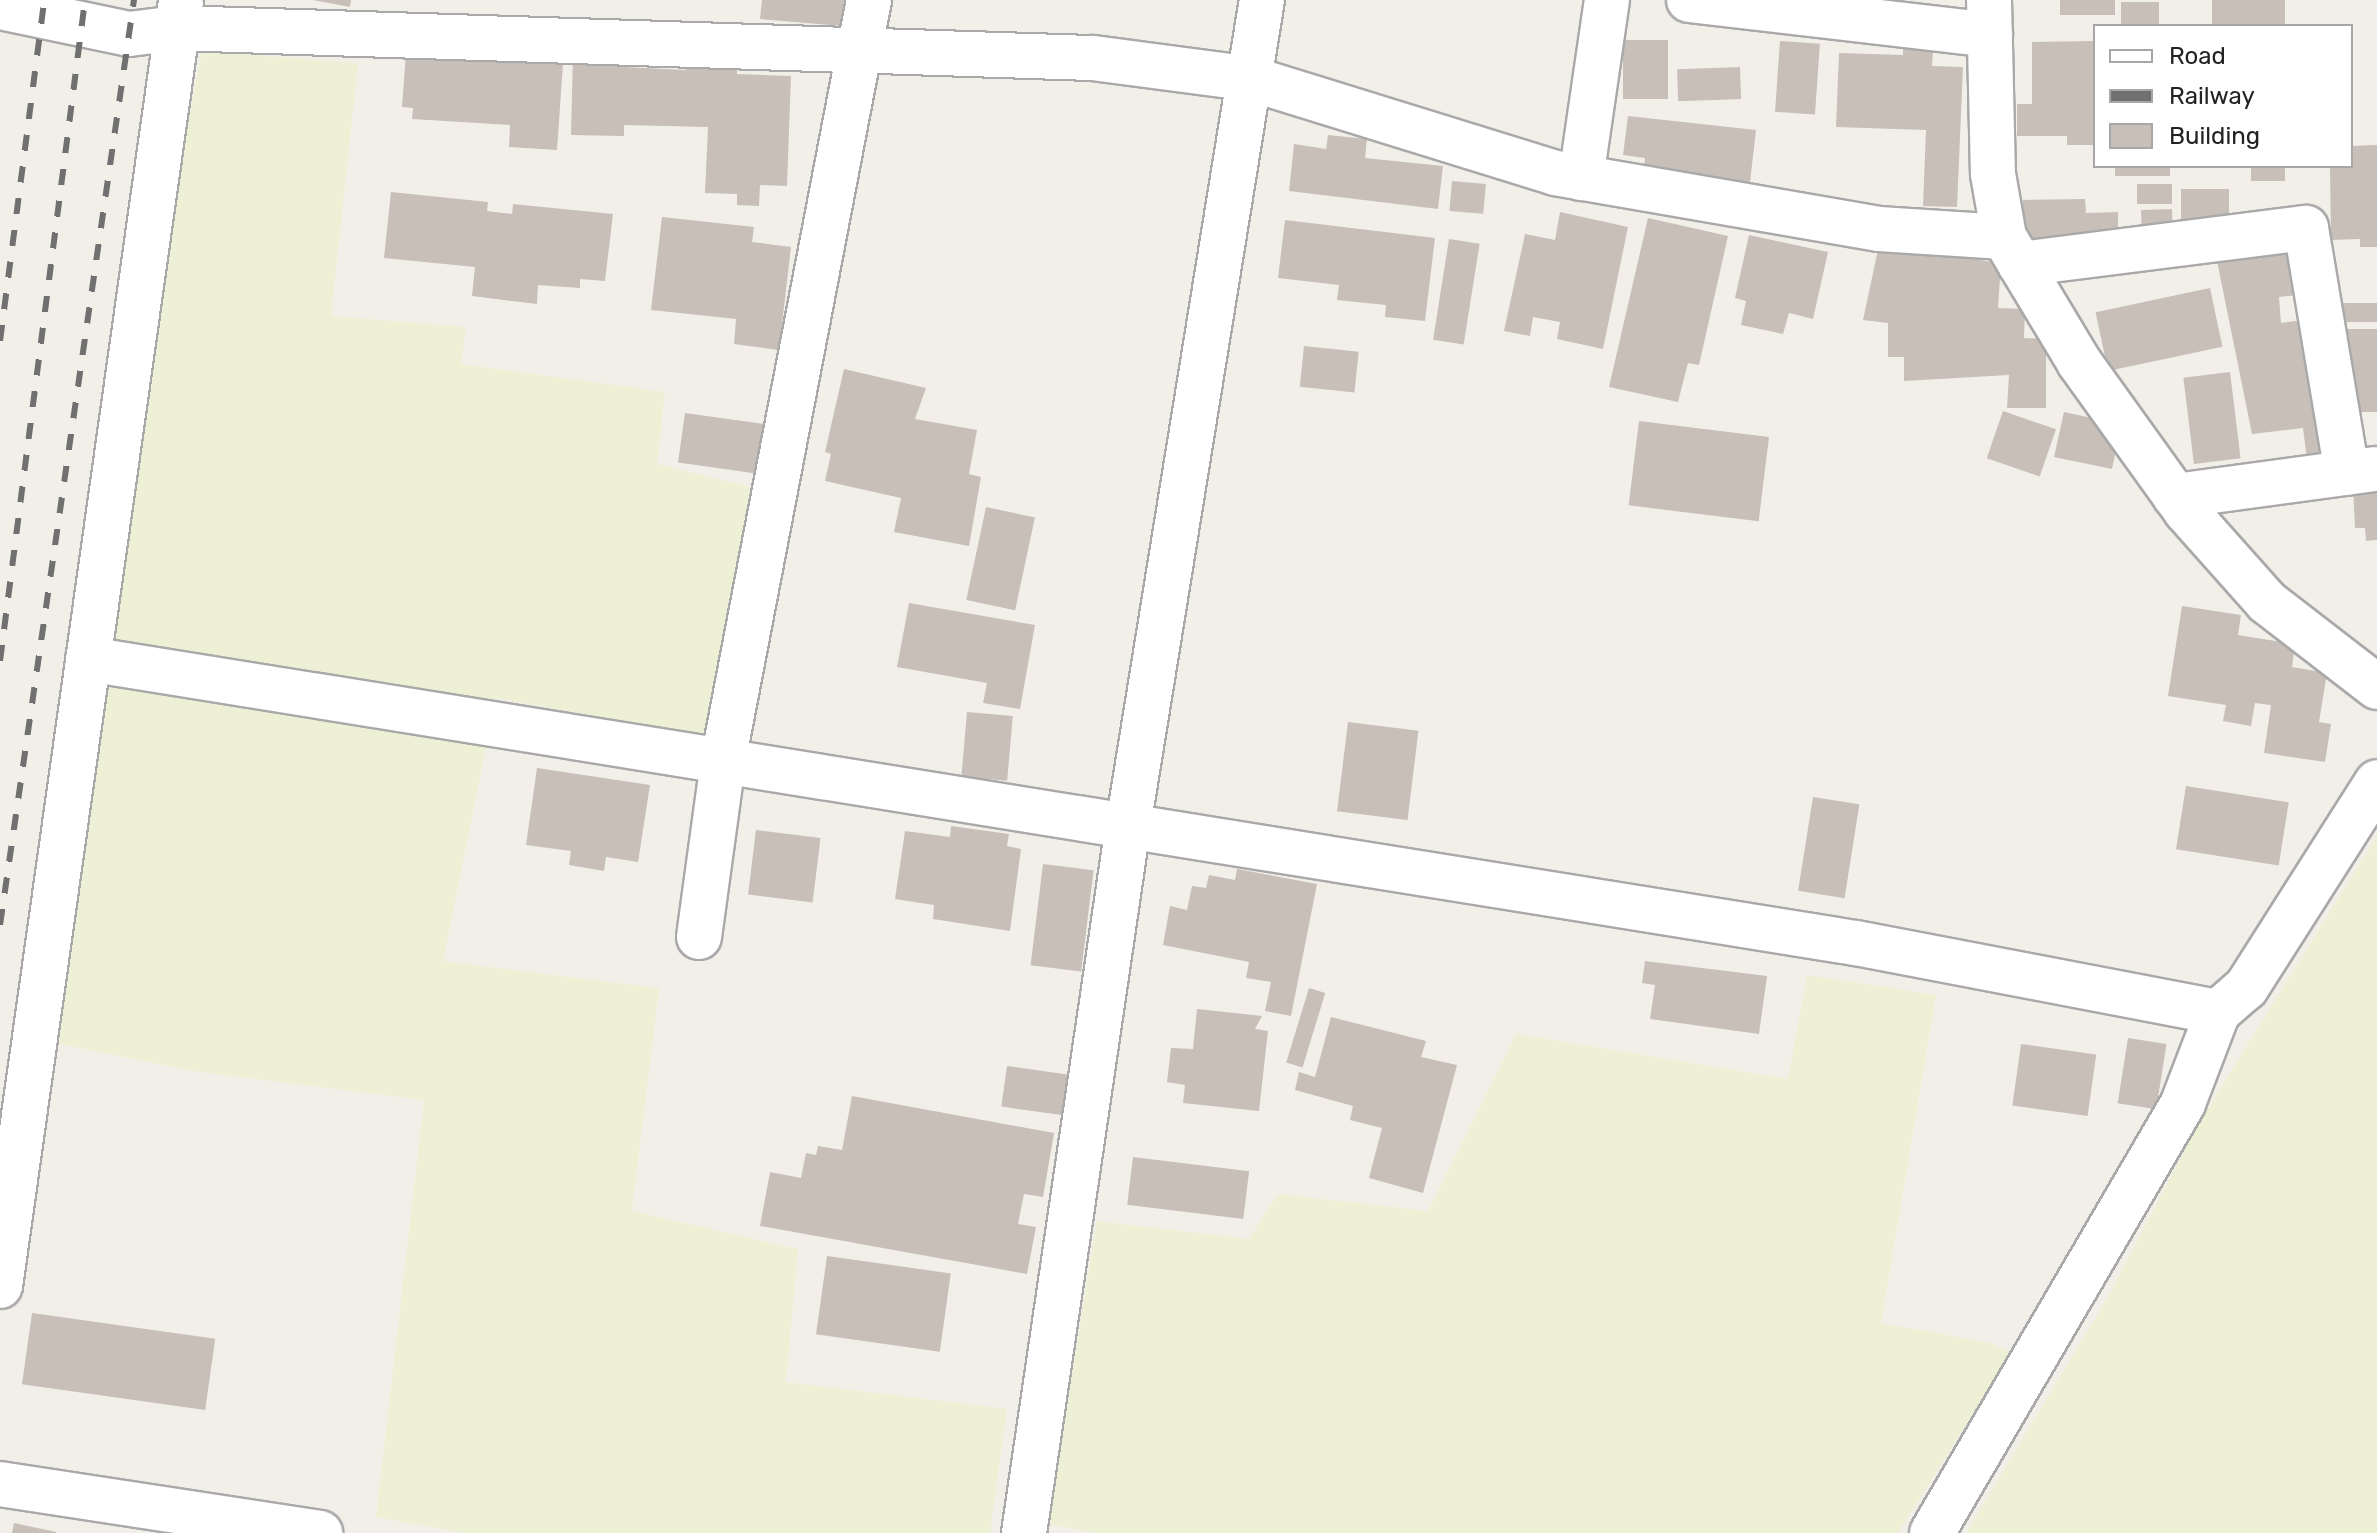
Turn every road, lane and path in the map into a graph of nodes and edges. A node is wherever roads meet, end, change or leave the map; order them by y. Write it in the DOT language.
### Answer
graph roads {
  1 [pos="869,0"];
  2 [pos="1262,0"];
  3 [pos="1607,0"];
  4 [pos="1689,0"];
  5 [pos="0,7"];
  6 [pos="179,14"];
  7 [pos="1989,17"];
  8 [pos="863,50"];
  9 [pos="1252,79"];
  10 [pos="1581,178"];
  11 [pos="2012,250"];
  12 [pos="2362,471"];
  13 [pos="2175,496"];
  14 [pos="88,659"];
  15 [pos="2377,687"];
  16 [pos="723,761"];
  17 [pos="2377,782"];
  18 [pos="1128,826"];
  19 [pos="699,937"];
  20 [pos="2218,1012"];
  21 [pos="0,1286"];
  22 [pos="0,1484"];
  23 [pos="320,1533"];
  24 [pos="1024,1533"];
  25 [pos="1932,1533"];
  1 -- 8 [label="street"];
  2 -- 9 [label="street"];
  3 -- 10 [label="street"];
  4 -- 7 [label="street"];
  5 -- 6 [label="street"];
  6 -- 8 [label="street"];
  6 -- 14 [label="street"];
  7 -- 11 [label="street"];
  8 -- 9 [label="street"];
  8 -- 16 [label="street"];
  9 -- 10 [label="street"];
  9 -- 18 [label="street"];
  10 -- 11 [label="street"];
  11 -- 12 [label="street"];
  11 -- 13 [label="street"];
  12 -- 13 [label="street"];
  13 -- 15 [label="street"];
  14 -- 16 [label="street"];
  14 -- 21 [label="street"];
  16 -- 18 [label="street"];
  16 -- 19 [label="street"];
  17 -- 20 [label="street"];
  18 -- 20 [label="street"];
  18 -- 24 [label="street"];
  20 -- 25 [label="street"];
  22 -- 23 [label="street"];
}
